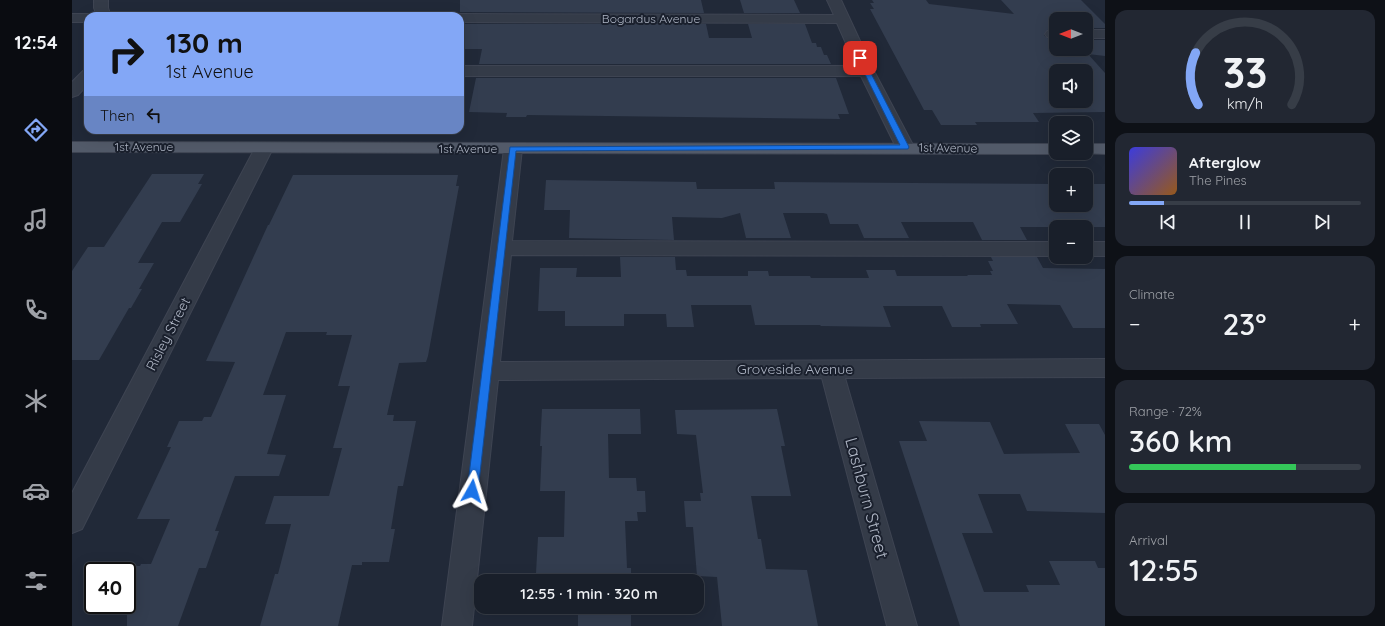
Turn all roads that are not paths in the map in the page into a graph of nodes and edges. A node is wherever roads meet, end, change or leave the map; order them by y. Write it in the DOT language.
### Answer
graph roads {
  1 [pos="101,0"];
  2 [pos="834,0"];
  3 [pos="102,12"];
  4 [pos="72,18"];
  5 [pos="84,18"];
  6 [pos="464,18"];
  7 [pos="843,19"];
  8 [pos="1093,34"];
  9 [pos="1105,34"];
  10 [pos="72,71"];
  11 [pos="84,71"];
  12 [pos="464,71"];
  13 [pos="866,71"];
  14 [pos="84,78"];
  15 [pos="72,92"];
  16 [pos="72,147"];
  17 [pos="905,147"];
  18 [pos="264,148"];
  19 [pos="513,149"];
  20 [pos="1049,149"];
  21 [pos="1093,149"];
  22 [pos="1105,149"];
  23 [pos="502,248"];
  24 [pos="1049,249"];
  25 [pos="1093,249"];
  26 [pos="1105,249"];
  27 [pos="1105,368"];
  28 [pos="831,369"];
  29 [pos="486,371"];
  30 [pos="72,520"];
  31 [pos="457,626"];
  32 [pos="902,626"];
  1 -- 3 [label="street"];
  2 -- 7 [label="street"];
  4 -- 5 [label="street"];
  6 -- 7 [label="street, Bogardus Avenue"];
  7 -- 13 [label="street"];
  8 -- 9 [label="street"];
  10 -- 11 [label="street"];
  12 -- 13 [label="street"];
  13 -- 17 [label="street"];
  14 -- 15 [label="street"];
  16 -- 18 [label="main road, 1st Avenue"];
  17 -- 19 [label="main road, 1st Avenue"];
  17 -- 20 [label="main road, 1st Avenue"];
  18 -- 19 [label="main road, 1st Avenue"];
  18 -- 30 [label="street, Risley Street"];
  19 -- 23 [label="street"];
  21 -- 22 [label="main road"];
  23 -- 24 [label="street"];
  23 -- 29 [label="street"];
  25 -- 26 [label="street"];
  27 -- 28 [label="street, Groveside Avenue"];
  28 -- 29 [label="street, Groveside Avenue"];
  28 -- 32 [label="street, Lashburn Street"];
  29 -- 31 [label="street"];
}
